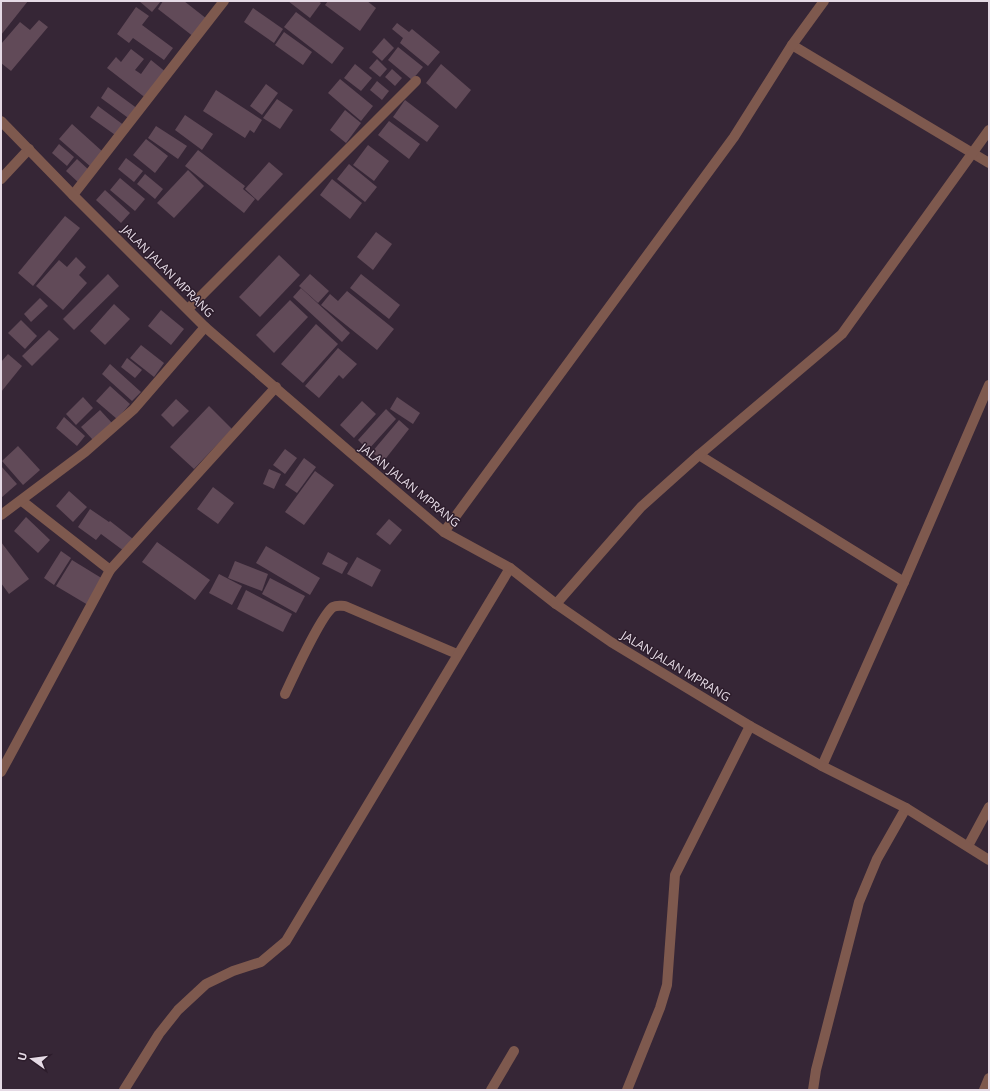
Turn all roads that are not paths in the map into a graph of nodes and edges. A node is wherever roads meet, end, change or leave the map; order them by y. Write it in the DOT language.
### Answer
graph roads {
  1 [pos="224,1"];
  2 [pos="824,1"];
  3 [pos="792,45"];
  4 [pos="416,81"];
  5 [pos="1,121"];
  6 [pos="989,130"];
  7 [pos="29,149"];
  8 [pos="972,153"];
  9 [pos="989,163"];
  10 [pos="1,179"];
  11 [pos="73,195"];
  12 [pos="188,309"];
  13 [pos="205,326"];
  14 [pos="989,385"];
  15 [pos="276,387"];
  16 [pos="699,455"];
  17 [pos="22,501"];
  18 [pos="1,515"];
  19 [pos="444,532"];
  20 [pos="510,568"];
  21 [pos="110,570"];
  22 [pos="904,582"];
  23 [pos="556,604"];
  24 [pos="457,654"];
  25 [pos="285,694"];
  26 [pos="750,726"];
  27 [pos="822,766"];
  28 [pos="1,772"];
  29 [pos="989,807"];
  30 [pos="906,808"];
  31 [pos="968,846"];
  32 [pos="989,860"];
  33 [pos="514,1051"];
  34 [pos="989,1078"];
  35 [pos="124,1090"];
  36 [pos="491,1090"];
  37 [pos="626,1090"];
  38 [pos="813,1090"];
  39 [pos="984,1090"];
  1 -- 11 [label="street"];
  2 -- 3 [label="street"];
  3 -- 8 [label="street"];
  3 -- 19 [label="street"];
  4 -- 12 [label="street"];
  5 -- 7 [label="street, JALAN JALAN MPRANG"];
  6 -- 8 [label="street"];
  7 -- 10 [label="street"];
  7 -- 11 [label="street, JALAN JALAN MPRANG"];
  8 -- 9 [label="street"];
  8 -- 16 [label="street"];
  11 -- 12 [label="street, JALAN JALAN MPRANG"];
  12 -- 13 [label="street, JALAN JALAN MPRANG"];
  13 -- 15 [label="street, JALAN JALAN MPRANG"];
  13 -- 17 [label="street"];
  14 -- 22 [label="street"];
  15 -- 19 [label="street, JALAN JALAN MPRANG"];
  15 -- 21 [label="street"];
  16 -- 22 [label="street"];
  16 -- 23 [label="street"];
  17 -- 18 [label="street"];
  17 -- 21 [label="street"];
  19 -- 20 [label="street, JALAN JALAN MPRANG"];
  20 -- 23 [label="street, JALAN JALAN MPRANG"];
  20 -- 24 [label="street"];
  21 -- 28 [label="street"];
  22 -- 27 [label="street"];
  23 -- 26 [label="street, JALAN JALAN MPRANG"];
  24 -- 25 [label="street"];
  24 -- 35 [label="street"];
  26 -- 27 [label="street, JALAN JALAN MPRANG"];
  26 -- 37 [label="street"];
  27 -- 30 [label="street, JALAN JALAN MPRANG"];
  29 -- 31 [label="street"];
  30 -- 31 [label="street, JALAN JALAN MPRANG"];
  30 -- 38 [label="street"];
  31 -- 32 [label="street, JALAN JALAN MPRANG"];
  33 -- 36 [label="street"];
  34 -- 39 [label="street"];
}
